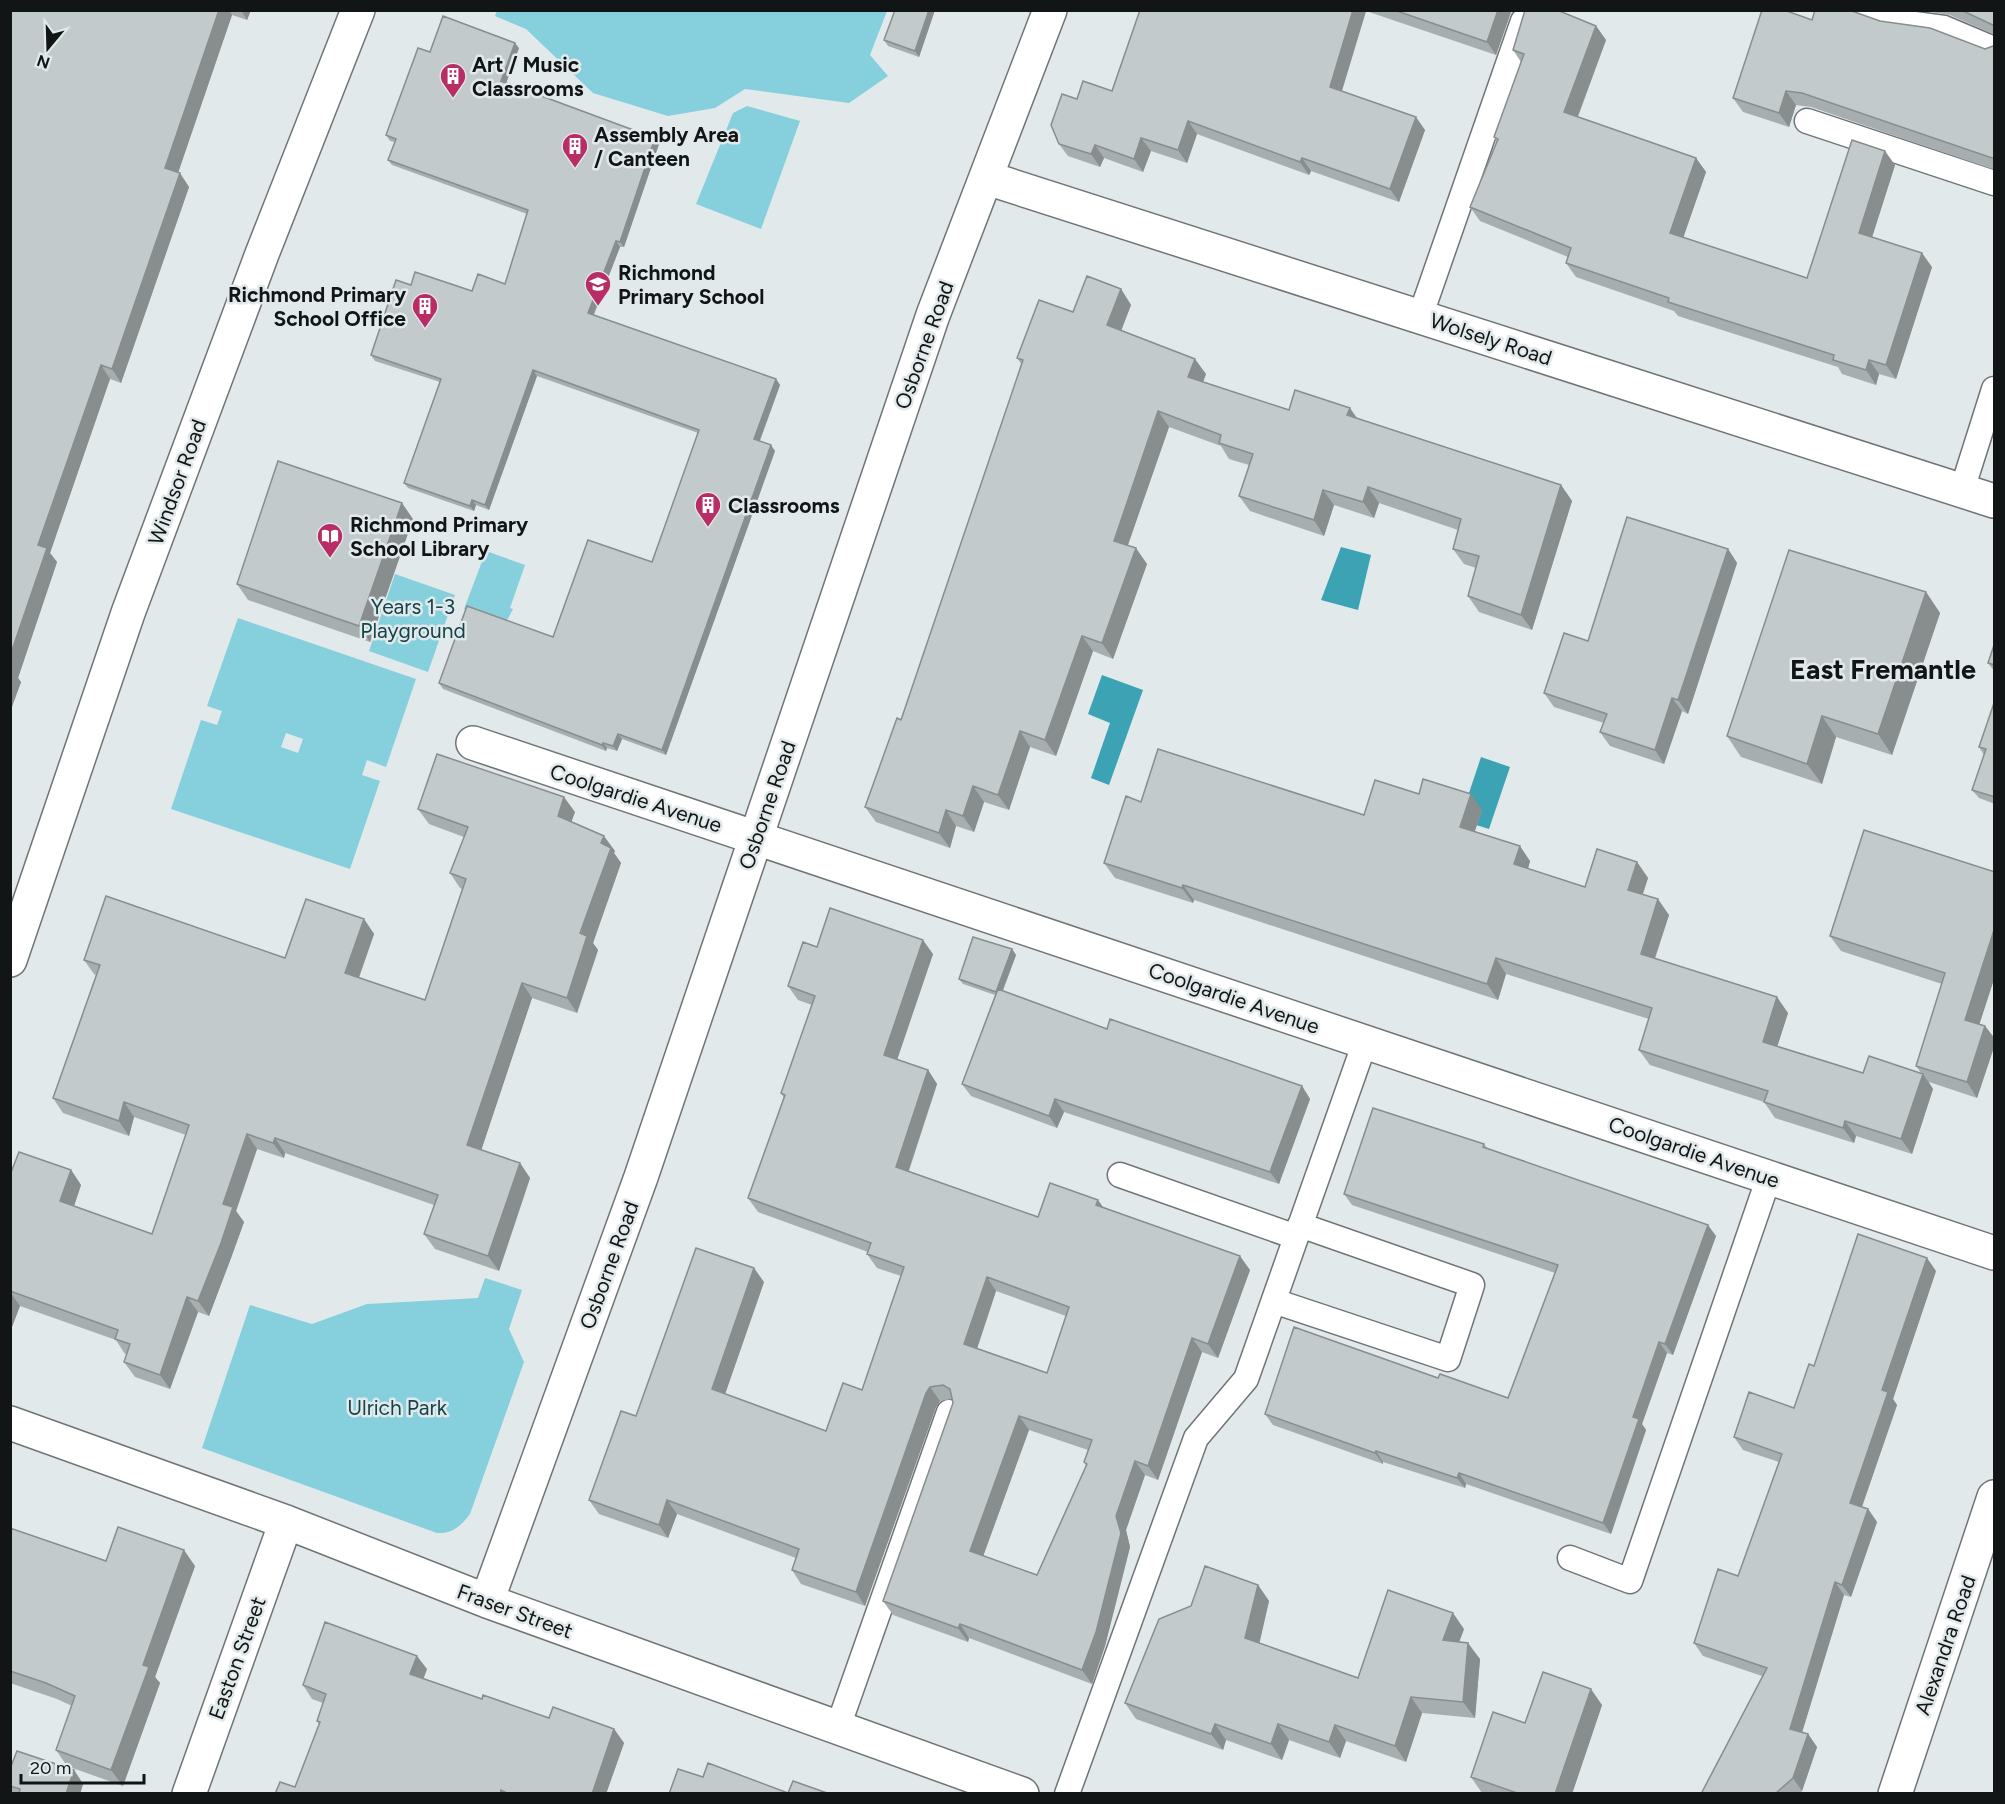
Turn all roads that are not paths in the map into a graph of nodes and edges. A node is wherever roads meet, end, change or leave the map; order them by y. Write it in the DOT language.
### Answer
graph roads {
  1 [pos="358,10"];
  2 [pos="1050,10"];
  3 [pos="1860,10"];
  4 [pos="1524,18"];
  5 [pos="1995,49"];
  6 [pos="1807,121"];
  7 [pos="987,178"];
  8 [pos="1995,183"];
  9 [pos="1420,317"];
  10 [pos="1995,389"];
  11 [pos="1962,490"];
  12 [pos="1995,501"];
  13 [pos="472,743"];
  14 [pos="756,838"];
  15 [pos="10,960"];
  16 [pos="1365,1042"];
  17 [pos="1120,1175"];
  18 [pos="1769,1177"];
  19 [pos="1298,1231"];
  20 [pos="1995,1253"];
  21 [pos="1274,1301"];
  22 [pos="949,1412"];
  23 [pos="10,1423"];
  24 [pos="1995,1497"];
  25 [pos="286,1522"];
  26 [pos="1570,1558"];
  27 [pos="487,1601"];
  28 [pos="838,1727"];
  29 [pos="189,1794"];
  30 [pos="1022,1794"];
  31 [pos="1067,1794"];
  32 [pos="1895,1794"];
  1 -- 15 [label="street, Windsor Road"];
  2 -- 7 [label="street, Osborne Road"];
  3 -- 5 [label="lane"];
  4 -- 9 [label="lane"];
  6 -- 8 [label="lane"];
  7 -- 9 [label="street, Wolsely Road"];
  7 -- 14 [label="street, Osborne Road"];
  9 -- 11 [label="street, Wolsely Road"];
  10 -- 11 [label="lane"];
  11 -- 12 [label="street, Wolsely Road"];
  13 -- 14 [label="street, Coolgardie Avenue"];
  14 -- 16 [label="street, Coolgardie Avenue"];
  14 -- 27 [label="street, Osborne Road"];
  16 -- 18 [label="street, Coolgardie Avenue"];
  16 -- 19 [label="lane"];
  17 -- 19 [label="lane"];
  18 -- 20 [label="street, Coolgardie Avenue"];
  18 -- 26 [label="lane"];
  19 -- 21 [label="lane"];
  19 -- 21 [label="lane"];
  21 -- 31 [label="lane"];
  22 -- 28 [label="lane"];
  23 -- 25 [label="street, Fraser Street"];
  24 -- 32 [label="street, Alexandra Road"];
  25 -- 27 [label="street, Fraser Street"];
  25 -- 29 [label="street, Easton Street"];
  27 -- 28 [label="street, Fraser Street"];
  28 -- 30 [label="street, Fraser Street"];
}
